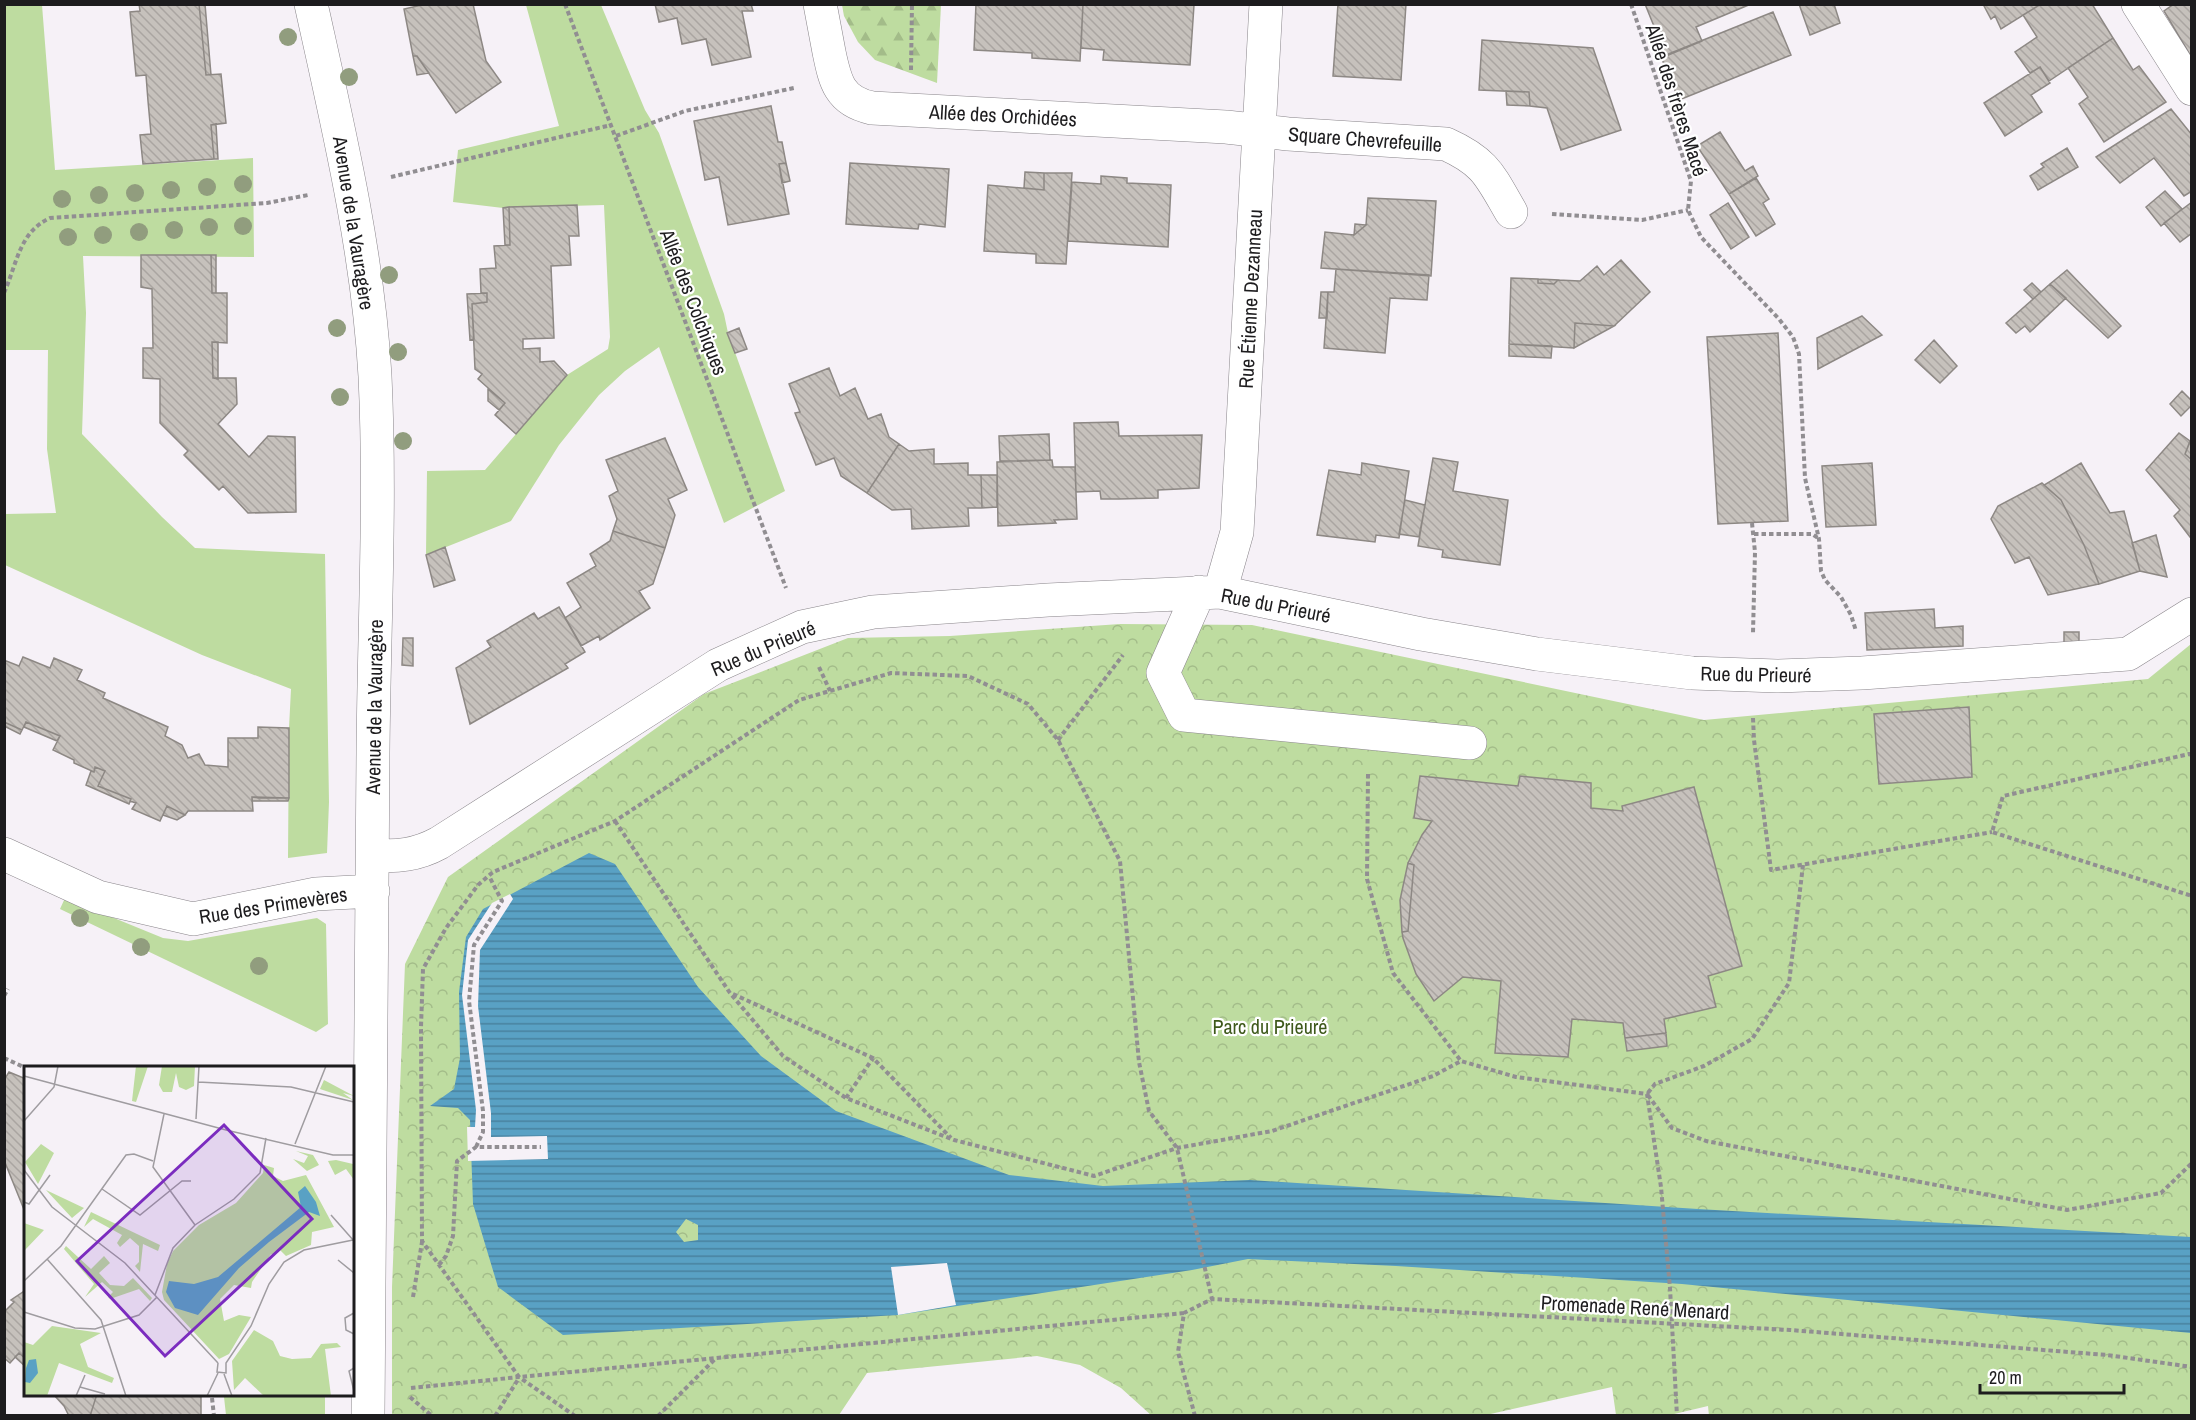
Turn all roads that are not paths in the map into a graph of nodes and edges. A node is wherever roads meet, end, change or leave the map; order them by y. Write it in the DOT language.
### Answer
graph roads {
  1 [pos="311,4"];
  2 [pos="820,4"];
  3 [pos="1266,4"];
  4 [pos="2138,4"];
  5 [pos="2192,89"];
  6 [pos="1259,131"];
  7 [pos="1511,212"];
  8 [pos="1210,592"];
  9 [pos="2192,614"];
  10 [pos="1470,742"];
  11 [pos="4,854"];
  12 [pos="373,855"];
  13 [pos="373,891"];
  14 [pos="368,1416"];
  1 -- 12 [label="street, Avenue de la Vauragère"];
  2 -- 6 [label="street, Allée des Orchidées"];
  3 -- 6 [label="street, Rue Étienne Dezanneau"];
  4 -- 5 [label="street"];
  6 -- 7 [label="street, Square Chevrefeuille"];
  6 -- 8 [label="street, Rue Étienne Dezanneau"];
  8 -- 9 [label="street, Rue du Prieuré"];
  8 -- 10 [label="street, Rue Étienne Dezanneau"];
  8 -- 12 [label="street, Rue du Prieuré"];
  11 -- 13 [label="street, Rue des Primevères"];
  12 -- 13 [label="street, Avenue de la Vauragère"];
  13 -- 14 [label="street, Avenue de la Vauragère"];
}
